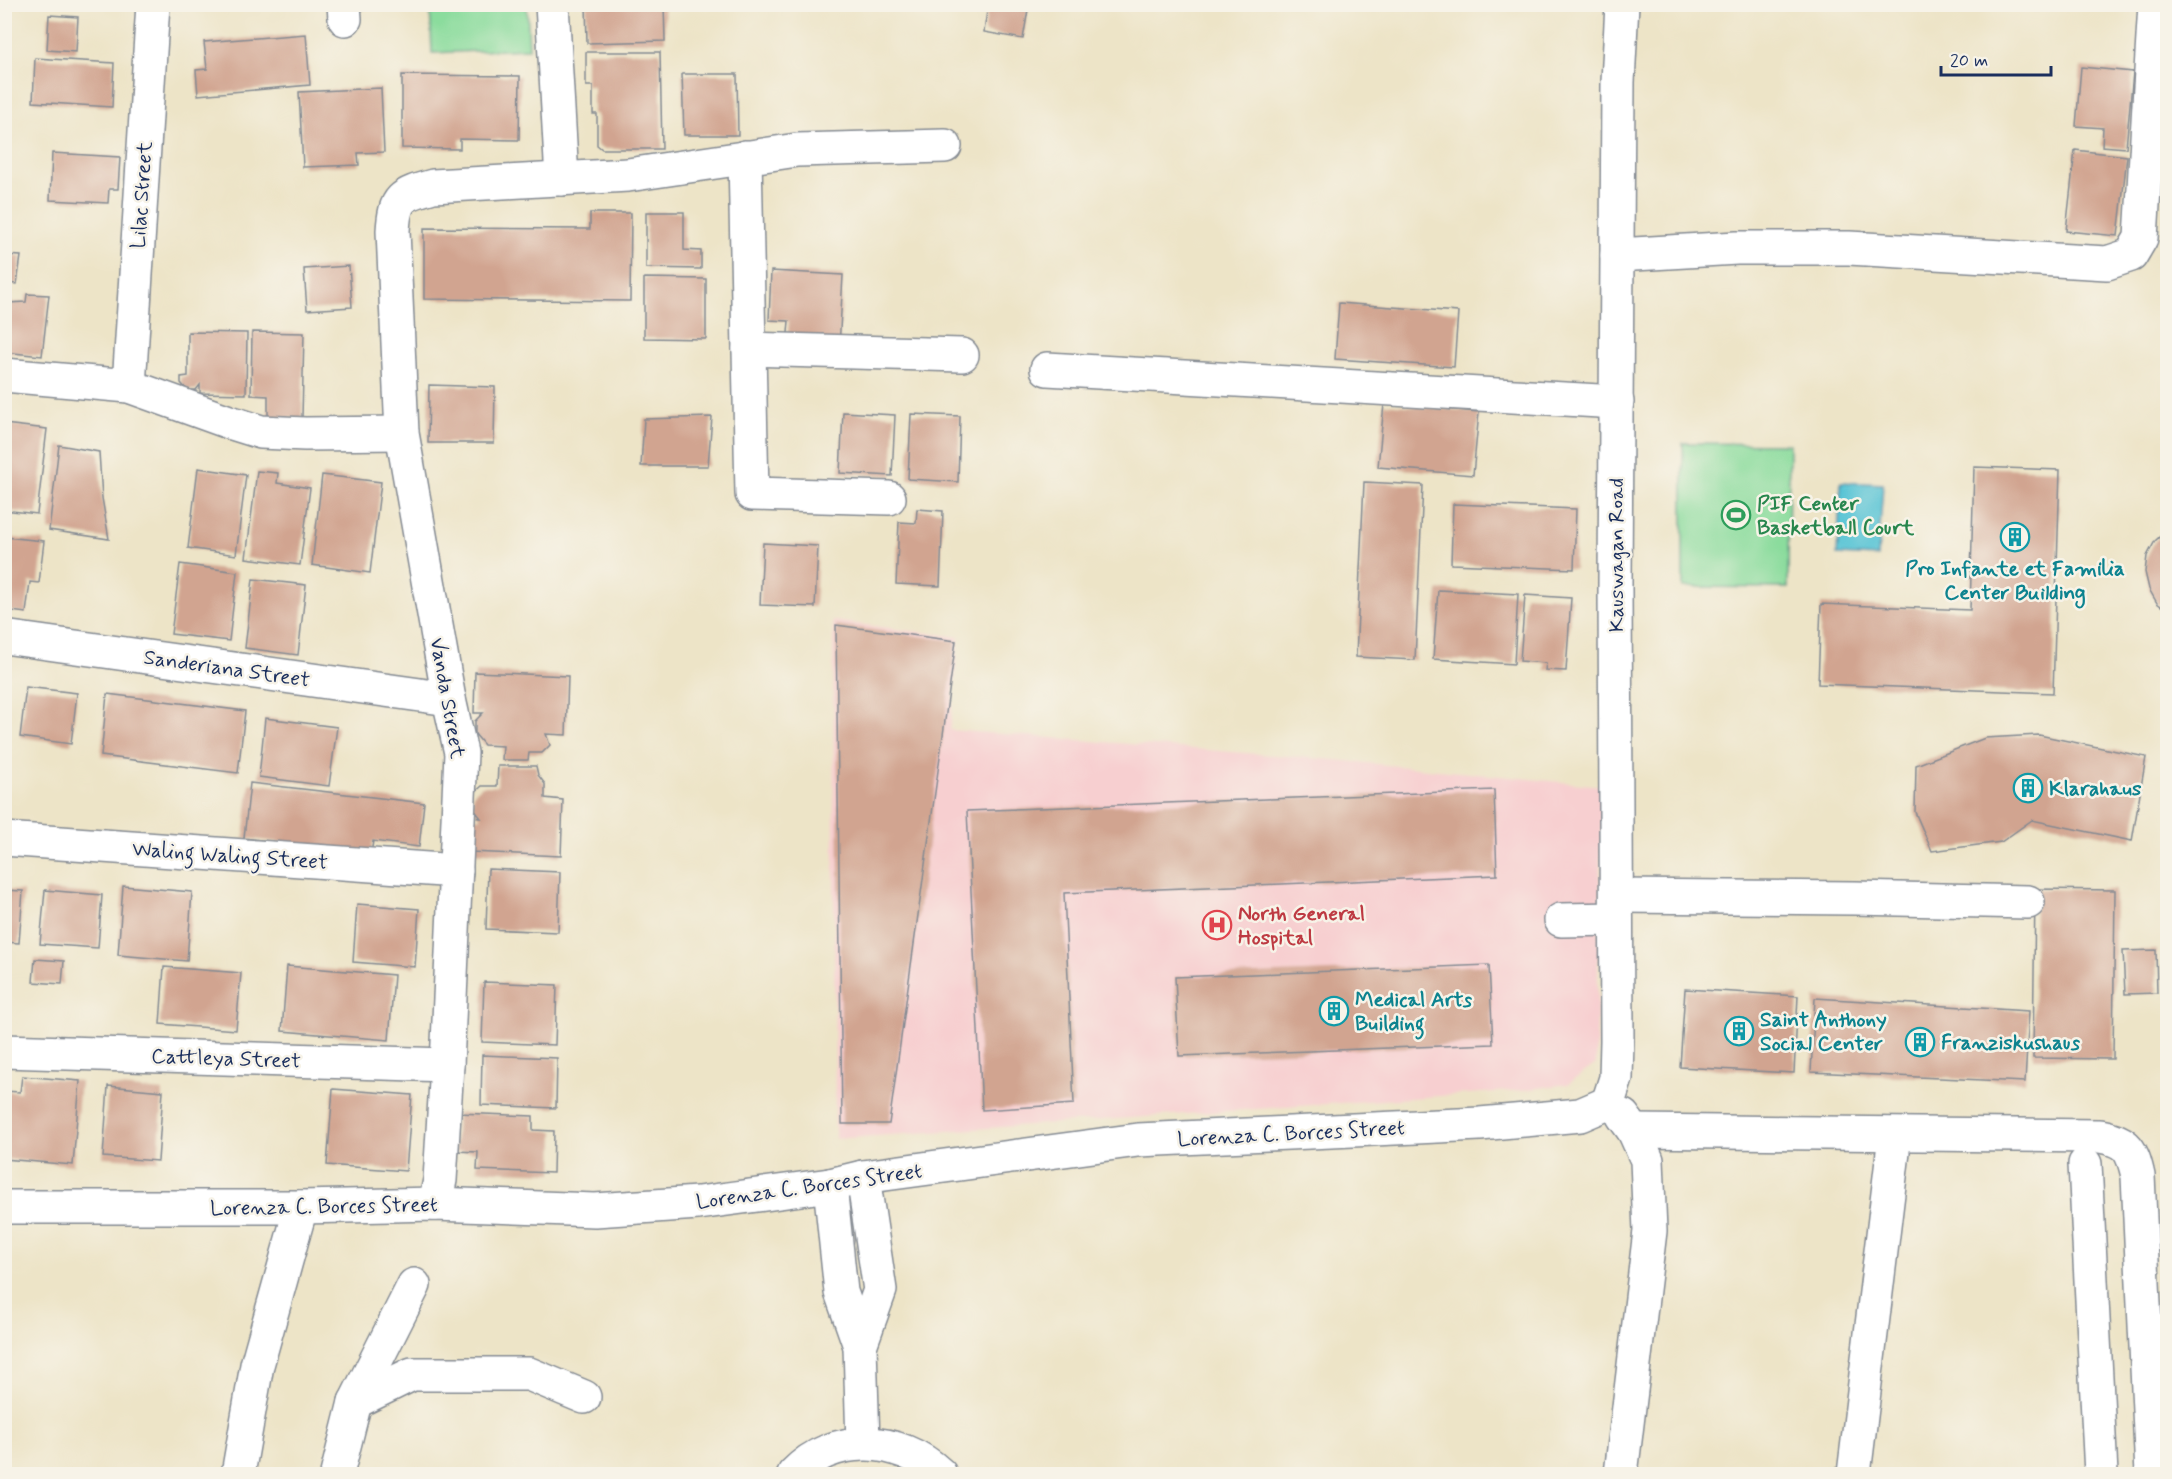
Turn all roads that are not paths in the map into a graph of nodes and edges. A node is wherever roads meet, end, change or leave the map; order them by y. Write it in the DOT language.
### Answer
graph roads {
  1 [pos="153,4"];
  2 [pos="552,4"];
  3 [pos="1622,4"];
  4 [pos="2155,4"];
  5 [pos="945,146"];
  6 [pos="745,157"];
  7 [pos="562,179"];
  8 [pos="1617,255"];
  9 [pos="749,350"];
  10 [pos="962,355"];
  11 [pos="1047,369"];
  12 [pos="4,375"];
  13 [pos="129,386"];
  14 [pos="1617,402"];
  15 [pos="402,433"];
  16 [pos="889,498"];
  17 [pos="4,637"];
  18 [pos="449,699"];
  19 [pos="4,839"];
  20 [pos="456,871"];
  21 [pos="2028,902"];
  22 [pos="1617,908"];
  23 [pos="1561,920"];
  24 [pos="4,1051"];
  25 [pos="447,1065"];
  26 [pos="1608,1103"];
  27 [pos="1634,1131"];
  28 [pos="1893,1152"];
  29 [pos="2085,1164"];
  30 [pos="864,1178"];
  31 [pos="830,1185"];
  32 [pos="435,1204"];
  33 [pos="4,1207"];
  34 [pos="301,1207"];
  35 [pos="414,1285"];
  36 [pos="860,1346"];
  37 [pos="584,1396"];
  38 [pos="355,1402"];
  39 [pos="863,1443"];
  40 [pos="238,1474"];
  41 [pos="338,1474"];
  42 [pos="794,1474"];
  43 [pos="940,1474"];
  44 [pos="1621,1474"];
  45 [pos="1854,1474"];
  46 [pos="2101,1474"];
  47 [pos="2152,1474"];
  1 -- 13 [label="street, Lilac Street"];
  2 -- 7 [label="street"];
  3 -- 8 [label="street, Kauswagan Road"];
  4 -- 8 [label="street"];
  5 -- 6 [label="street"];
  6 -- 7 [label="street"];
  6 -- 9 [label="street"];
  7 -- 15 [label="street, Vanda Street"];
  8 -- 14 [label="street, Kauswagan Road"];
  9 -- 10 [label="street"];
  9 -- 16 [label="street"];
  11 -- 14 [label="street"];
  12 -- 13 [label="street"];
  13 -- 15 [label="street"];
  14 -- 22 [label="street, Kauswagan Road"];
  15 -- 18 [label="street, Vanda Street"];
  17 -- 18 [label="street, Sanderiana Street"];
  18 -- 20 [label="street, Vanda Street"];
  19 -- 20 [label="street, Waling Waling Street"];
  20 -- 25 [label="street, Vanda Street"];
  21 -- 22 [label="street"];
  22 -- 23 [label="street"];
  22 -- 26 [label="street, Kauswagan Road"];
  24 -- 25 [label="street, Cattleya Street"];
  25 -- 32 [label="street, Vanda Street"];
  26 -- 27 [label="street"];
  26 -- 30 [label="street, Lorenza C. Borces Street"];
  27 -- 44 [label="street"];
  27 -- 47 [label="street"];
  28 -- 45 [label="street"];
  29 -- 46 [label="street"];
  30 -- 31 [label="street, Lorenza C. Borces Street"];
  30 -- 36 [label="street"];
  31 -- 32 [label="street, Lorenza C. Borces Street"];
  31 -- 36 [label="street"];
  32 -- 34 [label="street, Lorenza C. Borces Street"];
  33 -- 34 [label="street, Lorenza C. Borces Street"];
  34 -- 40 [label="street"];
  35 -- 38 [label="street"];
  36 -- 39 [label="street"];
  37 -- 38 [label="street"];
  38 -- 41 [label="street"];
  39 -- 42 [label="street"];
  39 -- 43 [label="street"];
}
